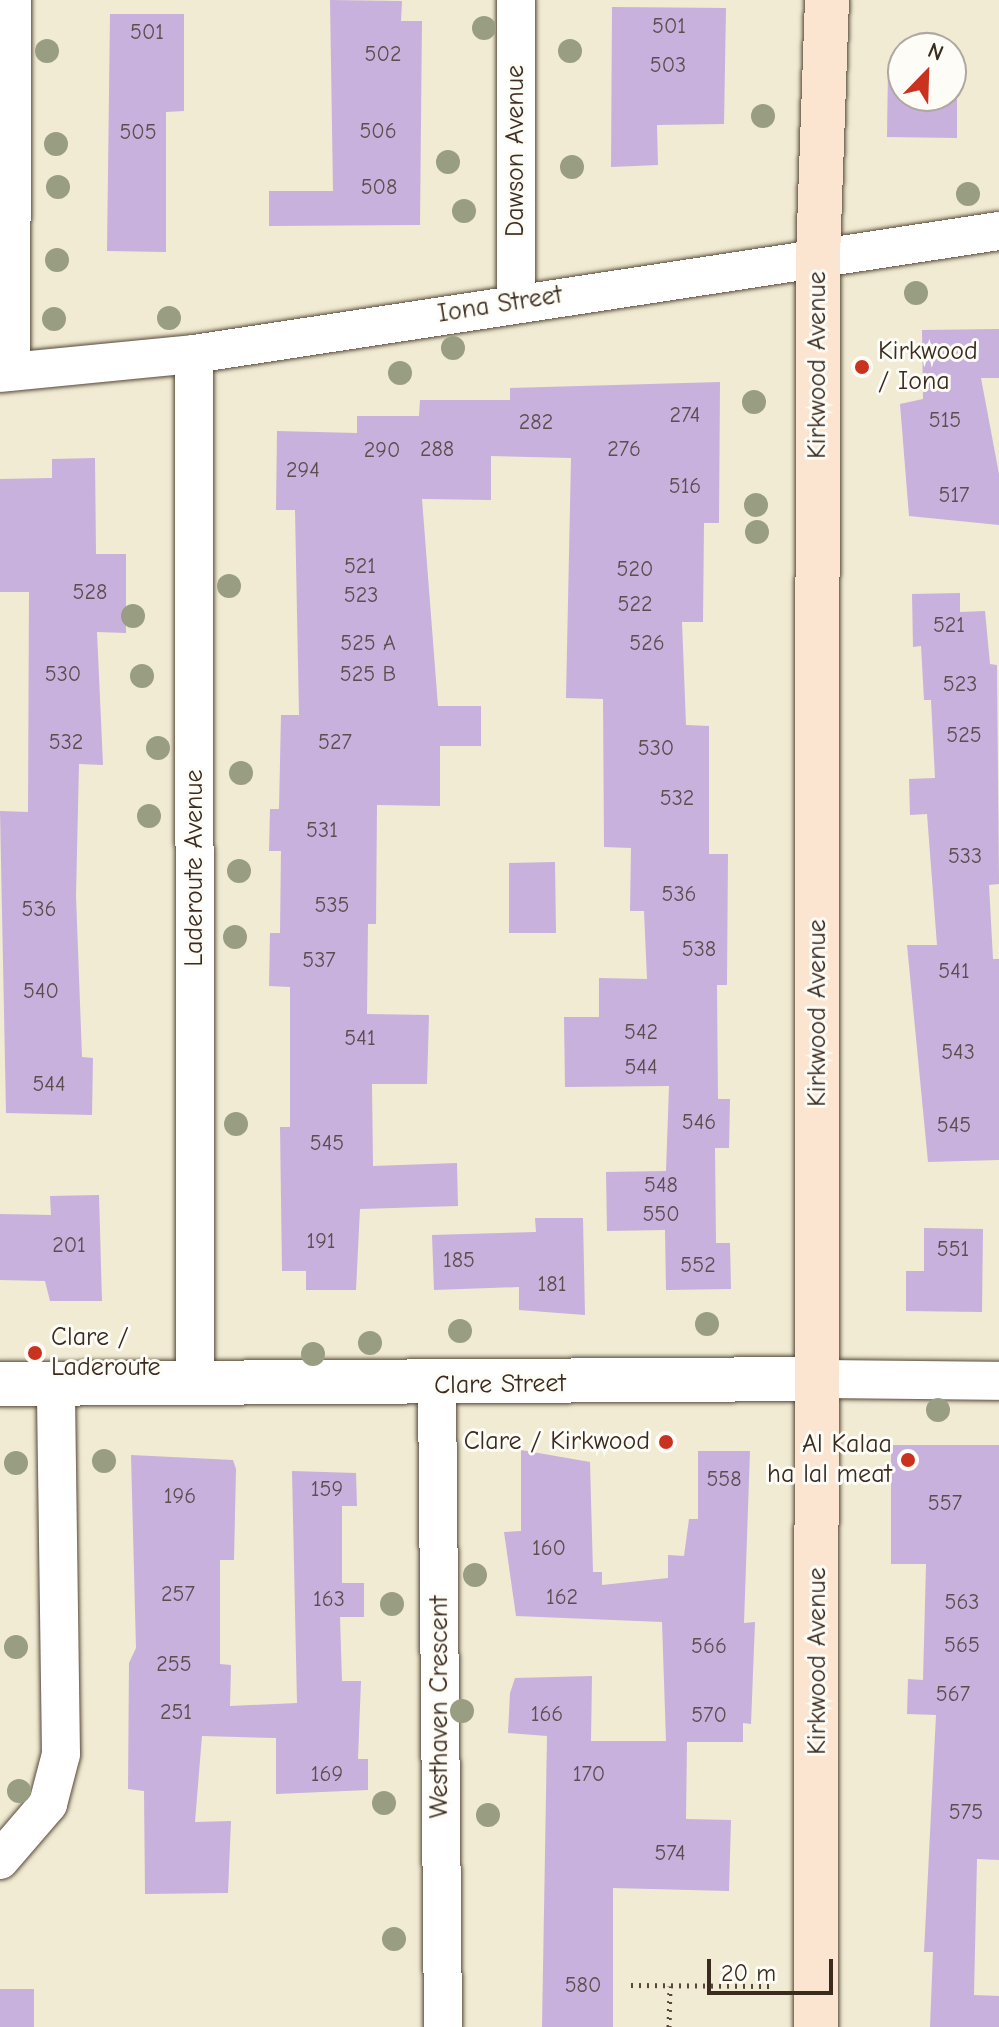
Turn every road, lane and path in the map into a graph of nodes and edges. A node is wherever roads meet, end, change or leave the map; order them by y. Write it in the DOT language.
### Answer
graph roads {
  1 [pos="12,0"];
  2 [pos="516,0"];
  3 [pos="827,0"];
  4 [pos="999,231"];
  5 [pos="818,257"];
  6 [pos="516,302"];
  7 [pos="194,354"];
  8 [pos="5,372"];
  9 [pos="820,1379"];
  10 [pos="999,1381"];
  11 [pos="195,1383"];
  12 [pos="0,1384"];
  13 [pos="56,1385"];
  14 [pos="437,1387"];
  15 [pos="0,1860"];
  16 [pos="631,1985"];
  17 [pos="670,1986"];
  18 [pos="772,1986"];
  19 [pos="443,2027"];
  20 [pos="669,2027"];
  21 [pos="816,2027"];
  1 -- 8 [label="street"];
  2 -- 6 [label="street, Dawson Avenue"];
  3 -- 5 [label="main road, Kirkwood Avenue"];
  4 -- 5 [label="street, Iona Street"];
  5 -- 6 [label="street, Iona Street"];
  5 -- 9 [label="main road, Kirkwood Avenue"];
  6 -- 7 [label="street, Iona Street"];
  7 -- 8 [label="street, Iona Street"];
  7 -- 11 [label="street, Laderoute Avenue"];
  9 -- 10 [label="street, Clare Street"];
  9 -- 14 [label="street, Clare Street"];
  9 -- 21 [label="main road, Kirkwood Avenue"];
  11 -- 13 [label="street, Clare Street"];
  11 -- 14 [label="street, Clare Street"];
  12 -- 13 [label="street, Clare Street"];
  13 -- 15 [label="street"];
  14 -- 19 [label="street, Westhaven Crescent"];
  16 -- 17 [label="path"];
  17 -- 18 [label="path"];
  17 -- 20 [label="path"];
}
